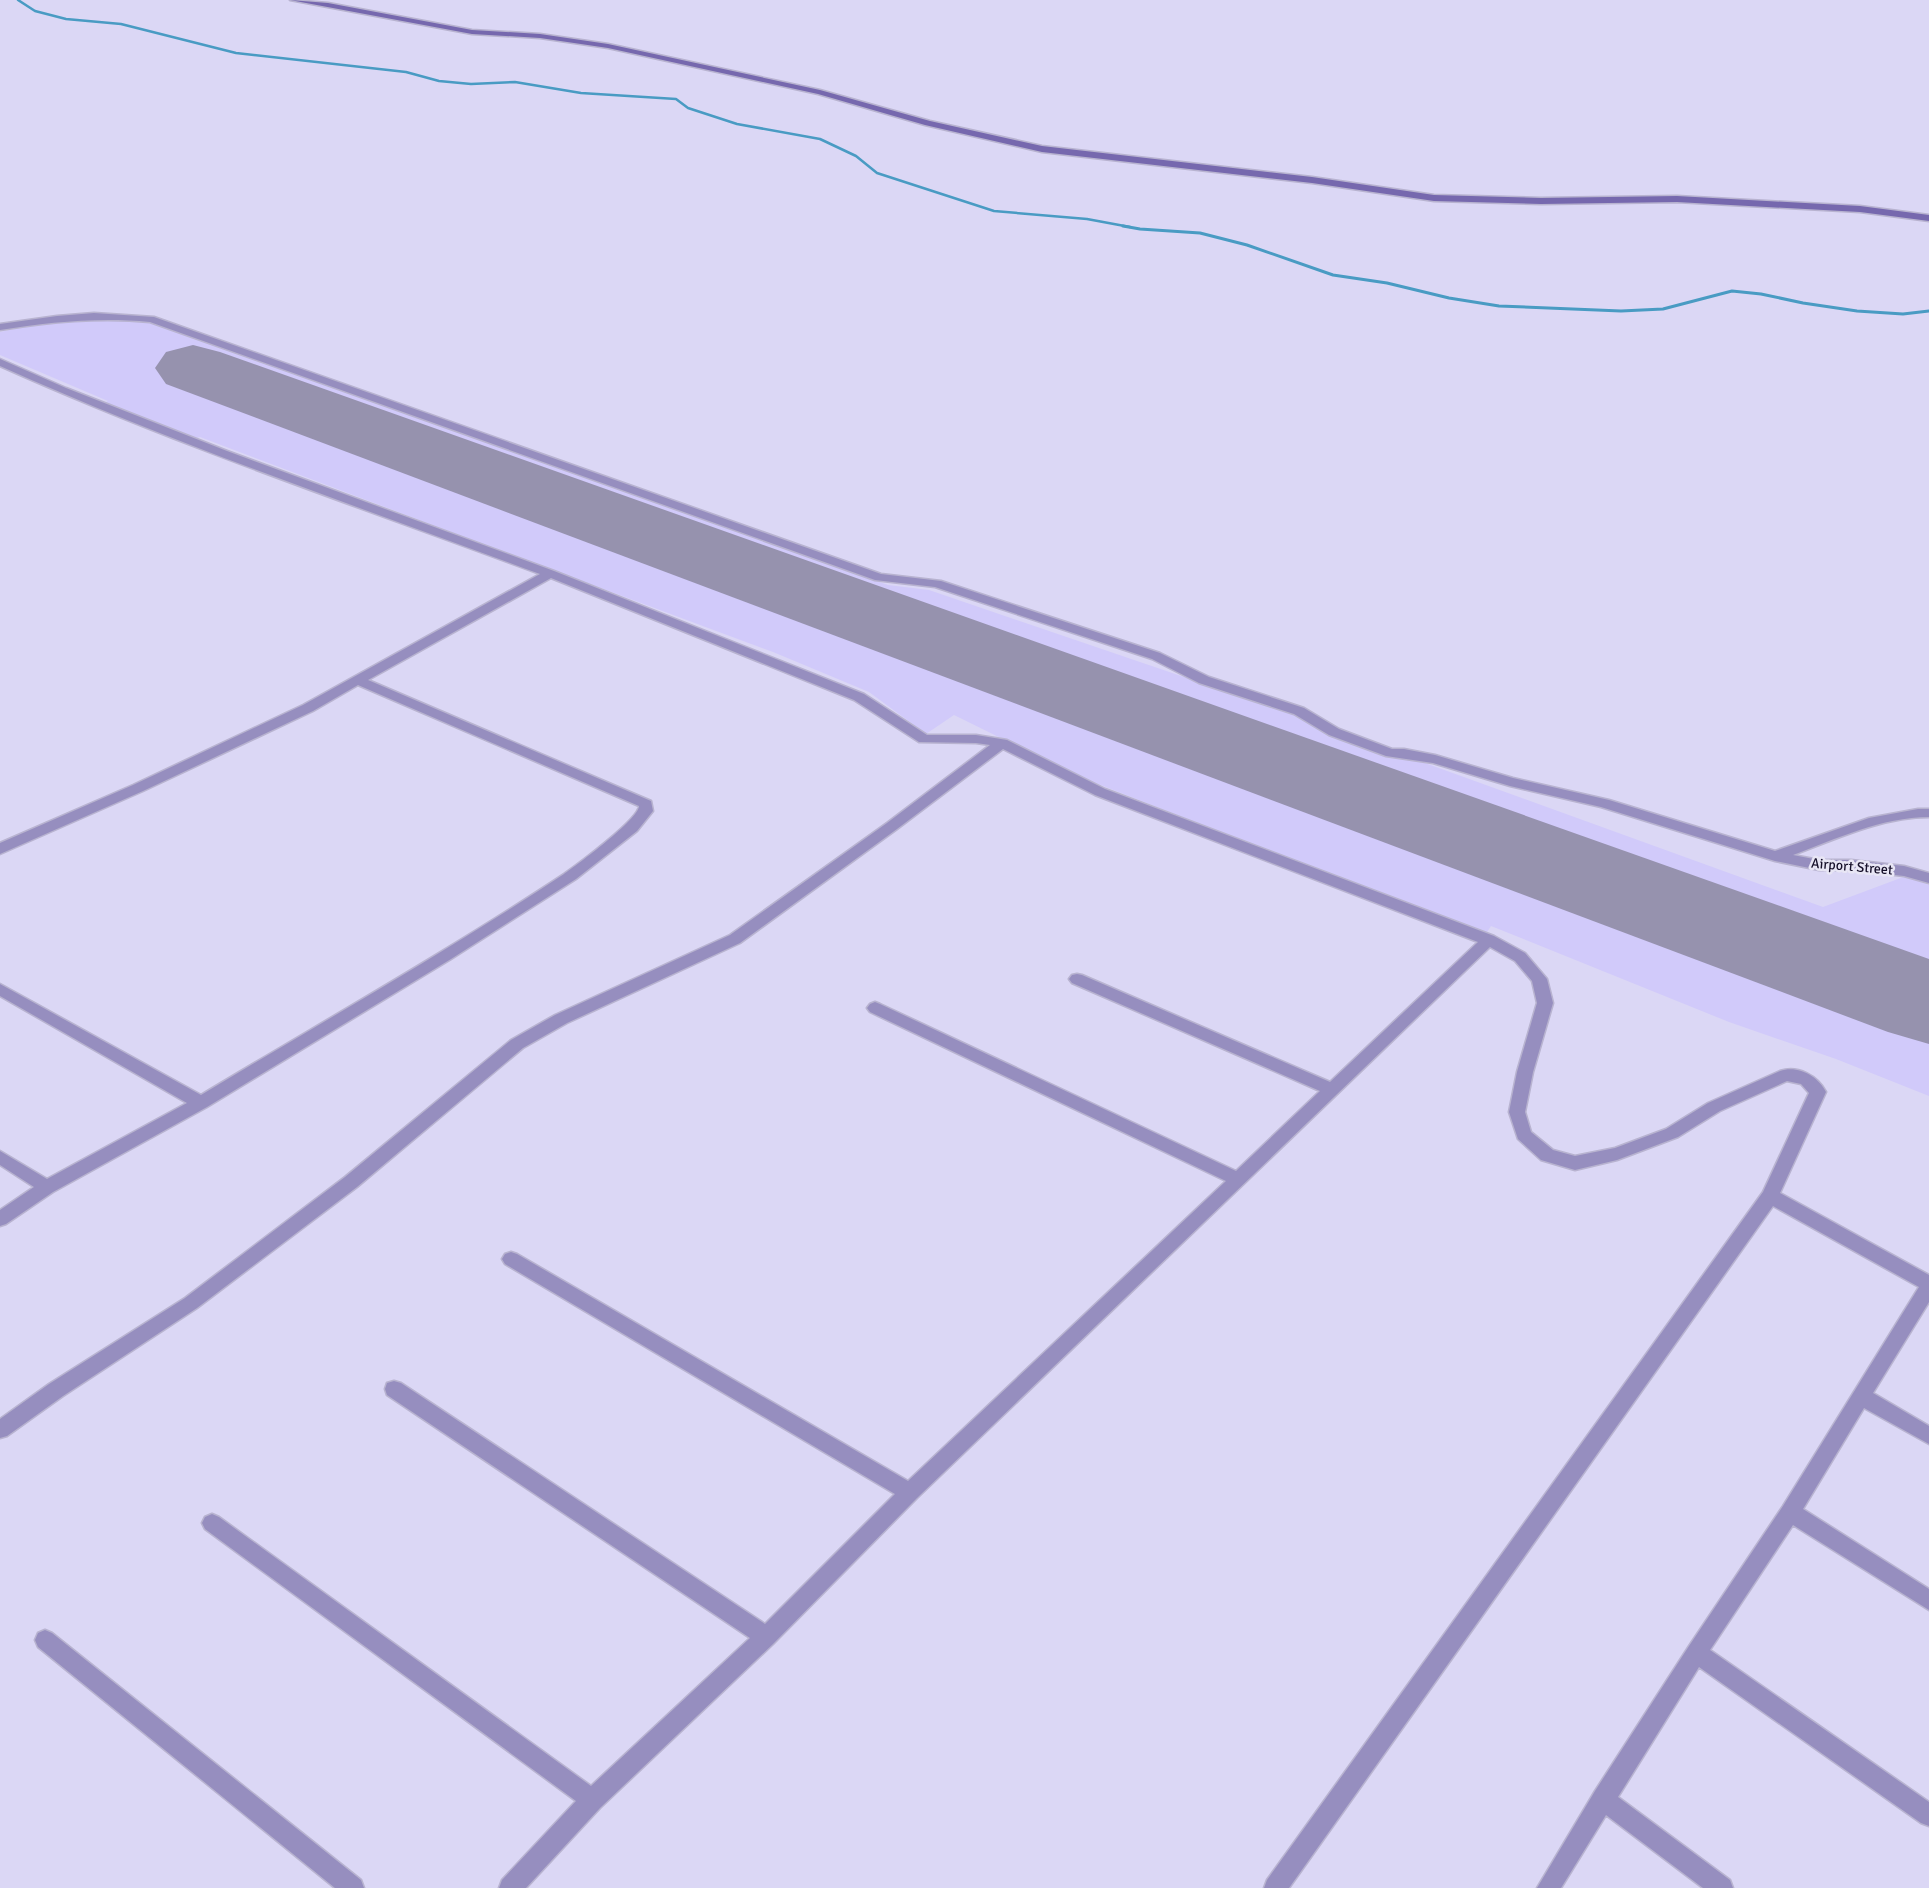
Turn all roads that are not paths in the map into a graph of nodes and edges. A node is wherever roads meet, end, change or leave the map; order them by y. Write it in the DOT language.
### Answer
graph roads {
  1 [pos="294,0"];
  2 [pos="1929,218"];
  3 [pos="0,327"];
  4 [pos="0,362"];
  5 [pos="550,574"];
  6 [pos="357,680"];
  7 [pos="1002,743"];
  8 [pos="1929,813"];
  9 [pos="0,849"];
  10 [pos="1775,856"];
  11 [pos="1929,878"];
  12 [pos="1489,940"];
  13 [pos="1077,979"];
  14 [pos="0,989"];
  15 [pos="875,1008"];
  16 [pos="1332,1090"];
  17 [pos="201,1103"];
  18 [pos="0,1157"];
  19 [pos="1238,1179"];
  20 [pos="47,1187"];
  21 [pos="1770,1196"];
  22 [pos="0,1220"];
  23 [pos="511,1259"];
  24 [pos="1929,1285"];
  25 [pos="394,1389"];
  26 [pos="1861,1396"];
  27 [pos="0,1430"];
  28 [pos="1929,1436"];
  29 [pos="910,1492"];
  30 [pos="1790,1512"];
  31 [pos="212,1523"];
  32 [pos="1929,1600"];
  33 [pos="766,1637"];
  34 [pos="45,1640"];
  35 [pos="1696,1653"];
  36 [pos="1603,1799"];
  37 [pos="592,1800"];
  38 [pos="1929,1815"];
  39 [pos="353,1888"];
  40 [pos="510,1888"];
  41 [pos="1275,1888"];
  42 [pos="1548,1888"];
  43 [pos="1722,1888"];
  1 -- 2 [label="main road"];
  3 -- 10 [label="street, Airport Street"];
  4 -- 5 [label="street"];
  5 -- 6 [label="street"];
  5 -- 7 [label="street"];
  6 -- 9 [label="street"];
  6 -- 17 [label="street"];
  7 -- 12 [label="street"];
  7 -- 27 [label="street"];
  8 -- 10 [label="street"];
  10 -- 11 [label="street, Airport Street"];
  12 -- 16 [label="street"];
  12 -- 21 [label="street"];
  13 -- 16 [label="street"];
  14 -- 17 [label="street"];
  15 -- 19 [label="street"];
  16 -- 19 [label="street"];
  17 -- 20 [label="street"];
  18 -- 20 [label="street"];
  19 -- 29 [label="street"];
  20 -- 22 [label="street"];
  21 -- 24 [label="street"];
  21 -- 41 [label="street"];
  23 -- 29 [label="street"];
  24 -- 26 [label="street"];
  25 -- 33 [label="street"];
  26 -- 28 [label="street"];
  26 -- 30 [label="street"];
  29 -- 33 [label="street"];
  30 -- 32 [label="street"];
  30 -- 35 [label="street"];
  31 -- 37 [label="street"];
  33 -- 37 [label="street"];
  34 -- 39 [label="street"];
  35 -- 36 [label="street"];
  35 -- 38 [label="street"];
  36 -- 42 [label="street"];
  36 -- 43 [label="street"];
  37 -- 40 [label="street"];
}
